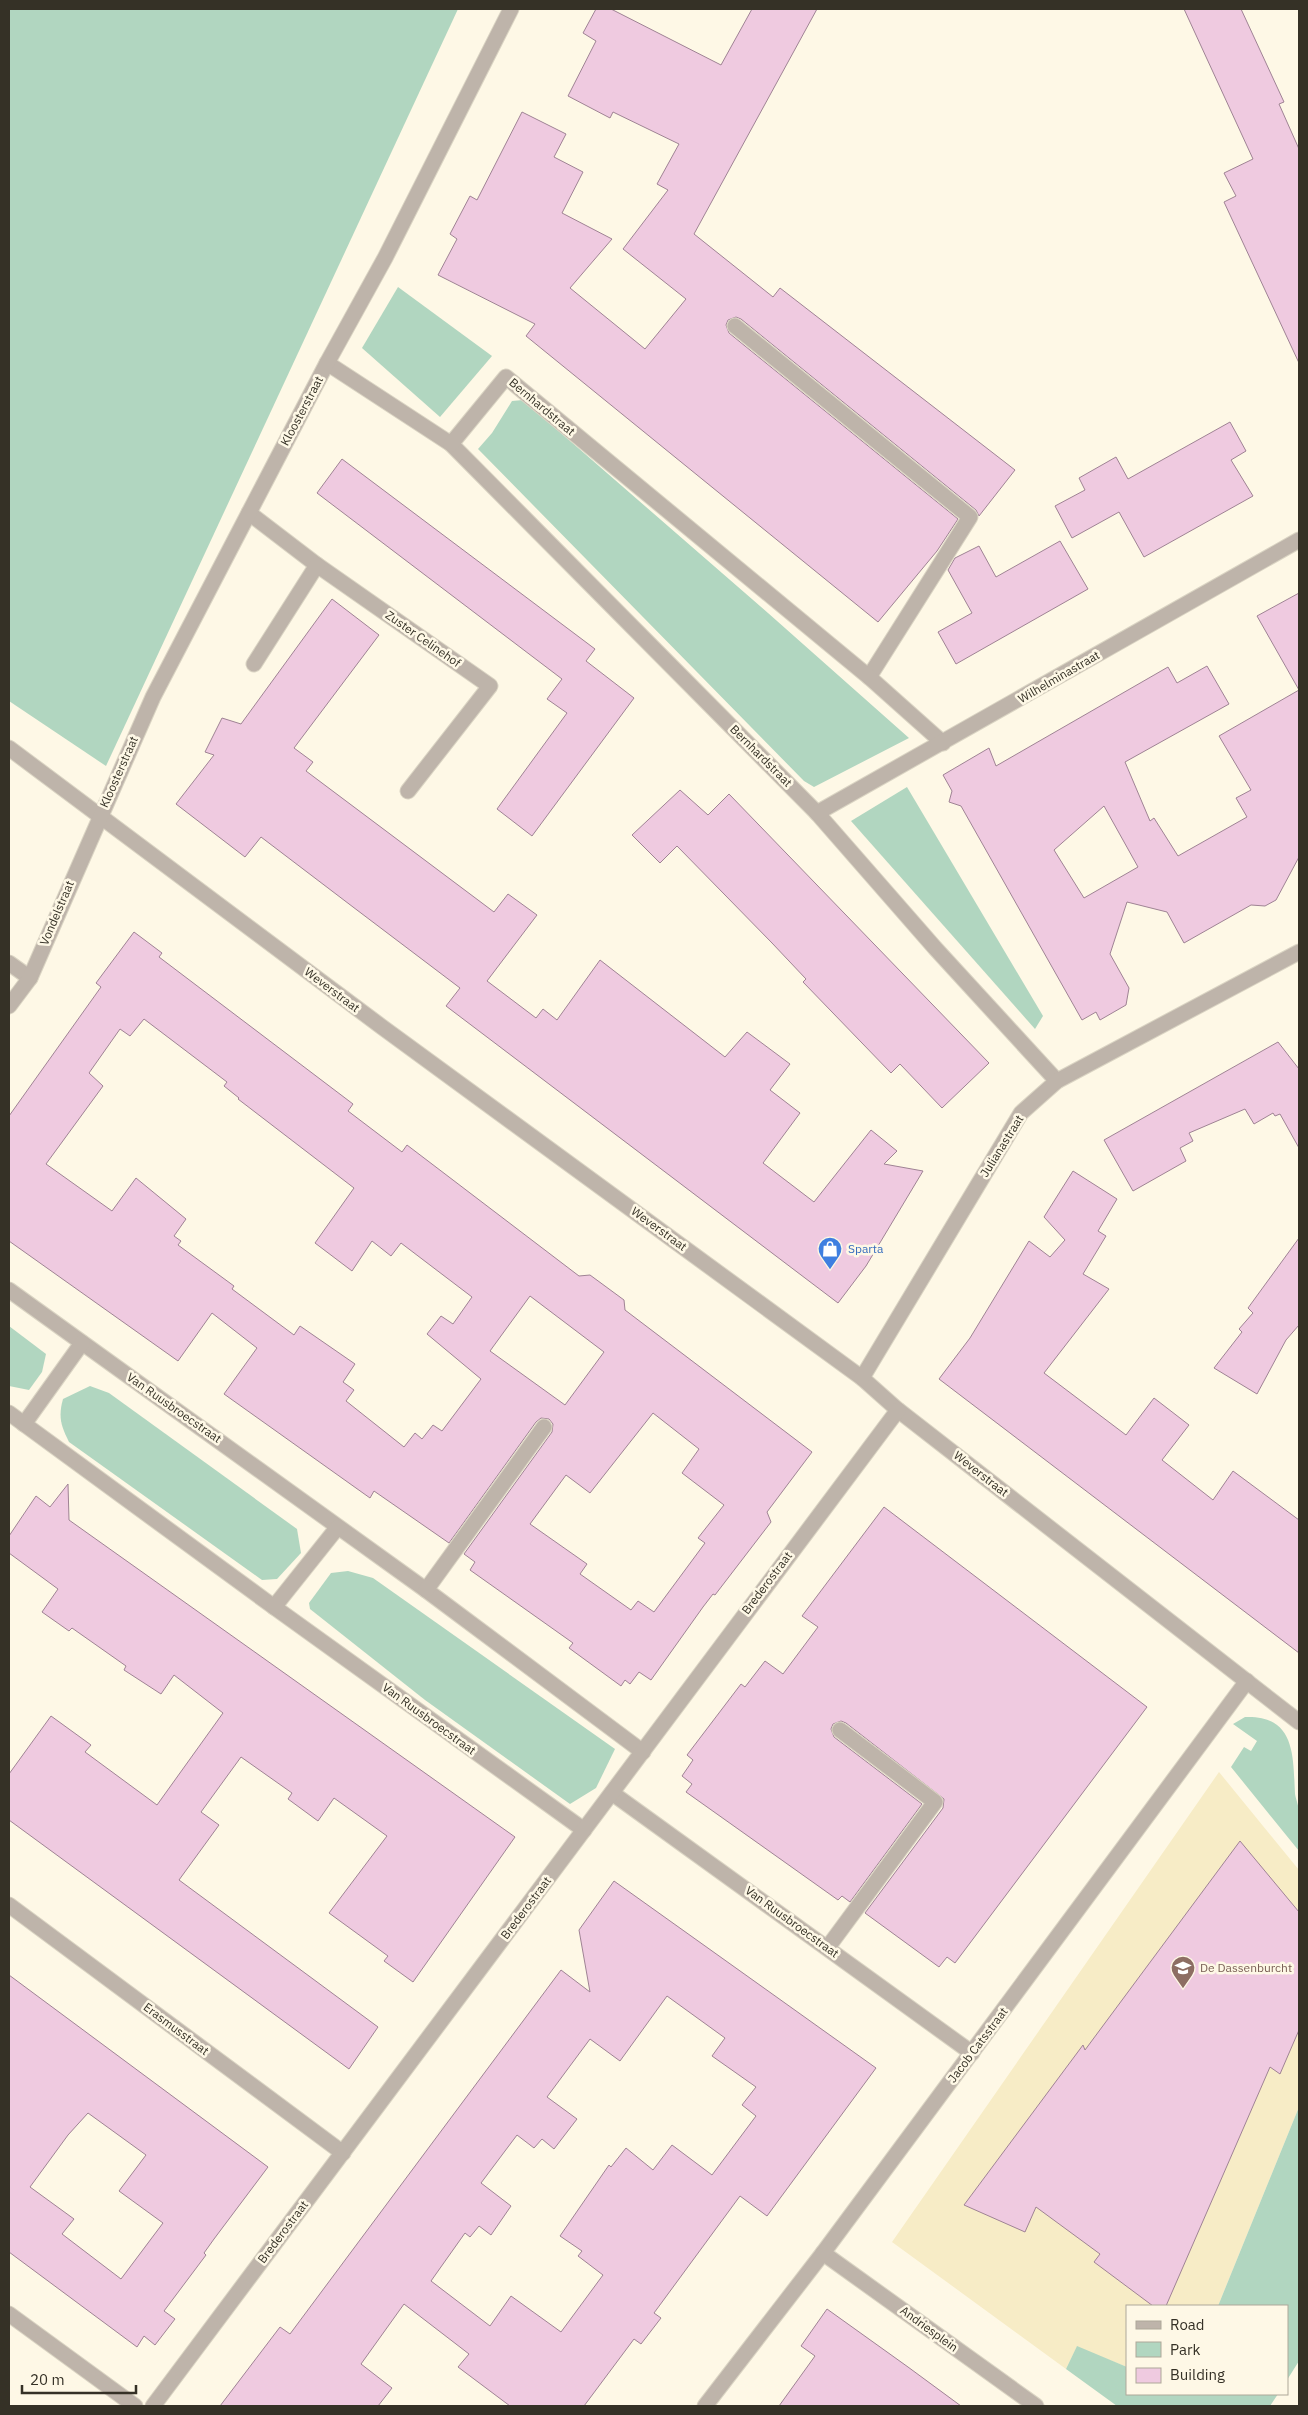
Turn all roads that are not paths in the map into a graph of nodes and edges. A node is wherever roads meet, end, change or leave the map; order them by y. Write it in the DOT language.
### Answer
graph roads {
  1 [pos="511,9"];
  2 [pos="735,326"];
  3 [pos="327,363"];
  4 [pos="451,444"];
  5 [pos="249,513"];
  6 [pos="1299,540"];
  7 [pos="316,565"];
  8 [pos="254,664"];
  9 [pos="869,677"];
  10 [pos="943,743"];
  11 [pos="9,748"];
  12 [pos="408,791"];
  13 [pos="817,813"];
  14 [pos="99,816"];
  15 [pos="1299,952"];
  16 [pos="9,964"];
  17 [pos="30,978"];
  18 [pos="9,1006"];
  19 [pos="1057,1081"];
  20 [pos="9,1290"];
  21 [pos="82,1343"];
  22 [pos="862,1378"];
  23 [pos="898,1410"];
  24 [pos="9,1413"];
  25 [pos="24,1424"];
  26 [pos="544,1426"];
  27 [pos="337,1528"];
  28 [pos="426,1590"];
  29 [pos="274,1608"];
  30 [pos="1247,1681"];
  31 [pos="1299,1722"];
  32 [pos="840,1730"];
  33 [pos="643,1752"];
  34 [pos="612,1793"];
  35 [pos="584,1830"];
  36 [pos="9,1904"];
  37 [pos="828,1947"];
  38 [pos="972,2053"];
  39 [pos="343,2153"];
  40 [pos="823,2253"];
  41 [pos="9,2314"];
  42 [pos="709,2405"];
  43 [pos="135,2406"];
  44 [pos="153,2406"];
  45 [pos="1036,2406"];
  1 -- 3 [label="street, Kloosterstraat"];
  2 -- 9 [label="street"];
  3 -- 4 [label="street, Bernhardstraat"];
  3 -- 5 [label="street, Kloosterstraat"];
  4 -- 9 [label="street, Bernhardstraat"];
  4 -- 13 [label="street, Bernhardstraat"];
  5 -- 7 [label="street, Zuster Celinehof"];
  5 -- 14 [label="street, Kloosterstraat"];
  6 -- 10 [label="street, Wilhelminastraat"];
  7 -- 8 [label="street"];
  7 -- 12 [label="street, Zuster Celinehof"];
  9 -- 10 [label="street, Bernhardstraat"];
  10 -- 13 [label="street, Wilhelminastraat"];
  11 -- 14 [label="street, Weverstraat"];
  13 -- 19 [label="street, Bernhardstraat"];
  14 -- 17 [label="street, Vondelstraat"];
  14 -- 22 [label="street, Weverstraat"];
  15 -- 19 [label="street, Julianastraat"];
  16 -- 17 [label="street"];
  17 -- 18 [label="street, Vondelstraat"];
  19 -- 22 [label="street, Julianastraat"];
  20 -- 21 [label="street, Van Ruusbroecstraat"];
  21 -- 25 [label="street"];
  21 -- 27 [label="street, Van Ruusbroecstraat"];
  22 -- 23 [label="street, Weverstraat"];
  23 -- 30 [label="street, Weverstraat"];
  23 -- 33 [label="street, Brederostraat"];
  24 -- 25 [label="street, Van Ruusbroecstraat"];
  25 -- 29 [label="street, Van Ruusbroecstraat"];
  26 -- 28 [label="street"];
  27 -- 28 [label="street, Van Ruusbroecstraat"];
  27 -- 29 [label="street"];
  28 -- 33 [label="street, Van Ruusbroecstraat"];
  29 -- 35 [label="street, Van Ruusbroecstraat"];
  30 -- 31 [label="street, Weverstraat"];
  30 -- 38 [label="street, Jacob Catsstraat"];
  32 -- 37 [label="street"];
  33 -- 34 [label="street, Brederostraat"];
  34 -- 35 [label="street, Brederostraat"];
  34 -- 37 [label="street, Van Ruusbroecstraat"];
  35 -- 39 [label="street, Brederostraat"];
  36 -- 39 [label="street, Erasmusstraat"];
  37 -- 38 [label="street, Van Ruusbroecstraat"];
  38 -- 40 [label="street, Jacob Catsstraat"];
  39 -- 44 [label="street, Brederostraat"];
  40 -- 42 [label="street, Jacob Catsstraat"];
  40 -- 45 [label="street, Andriesplein"];
  41 -- 43 [label="street"];
}
